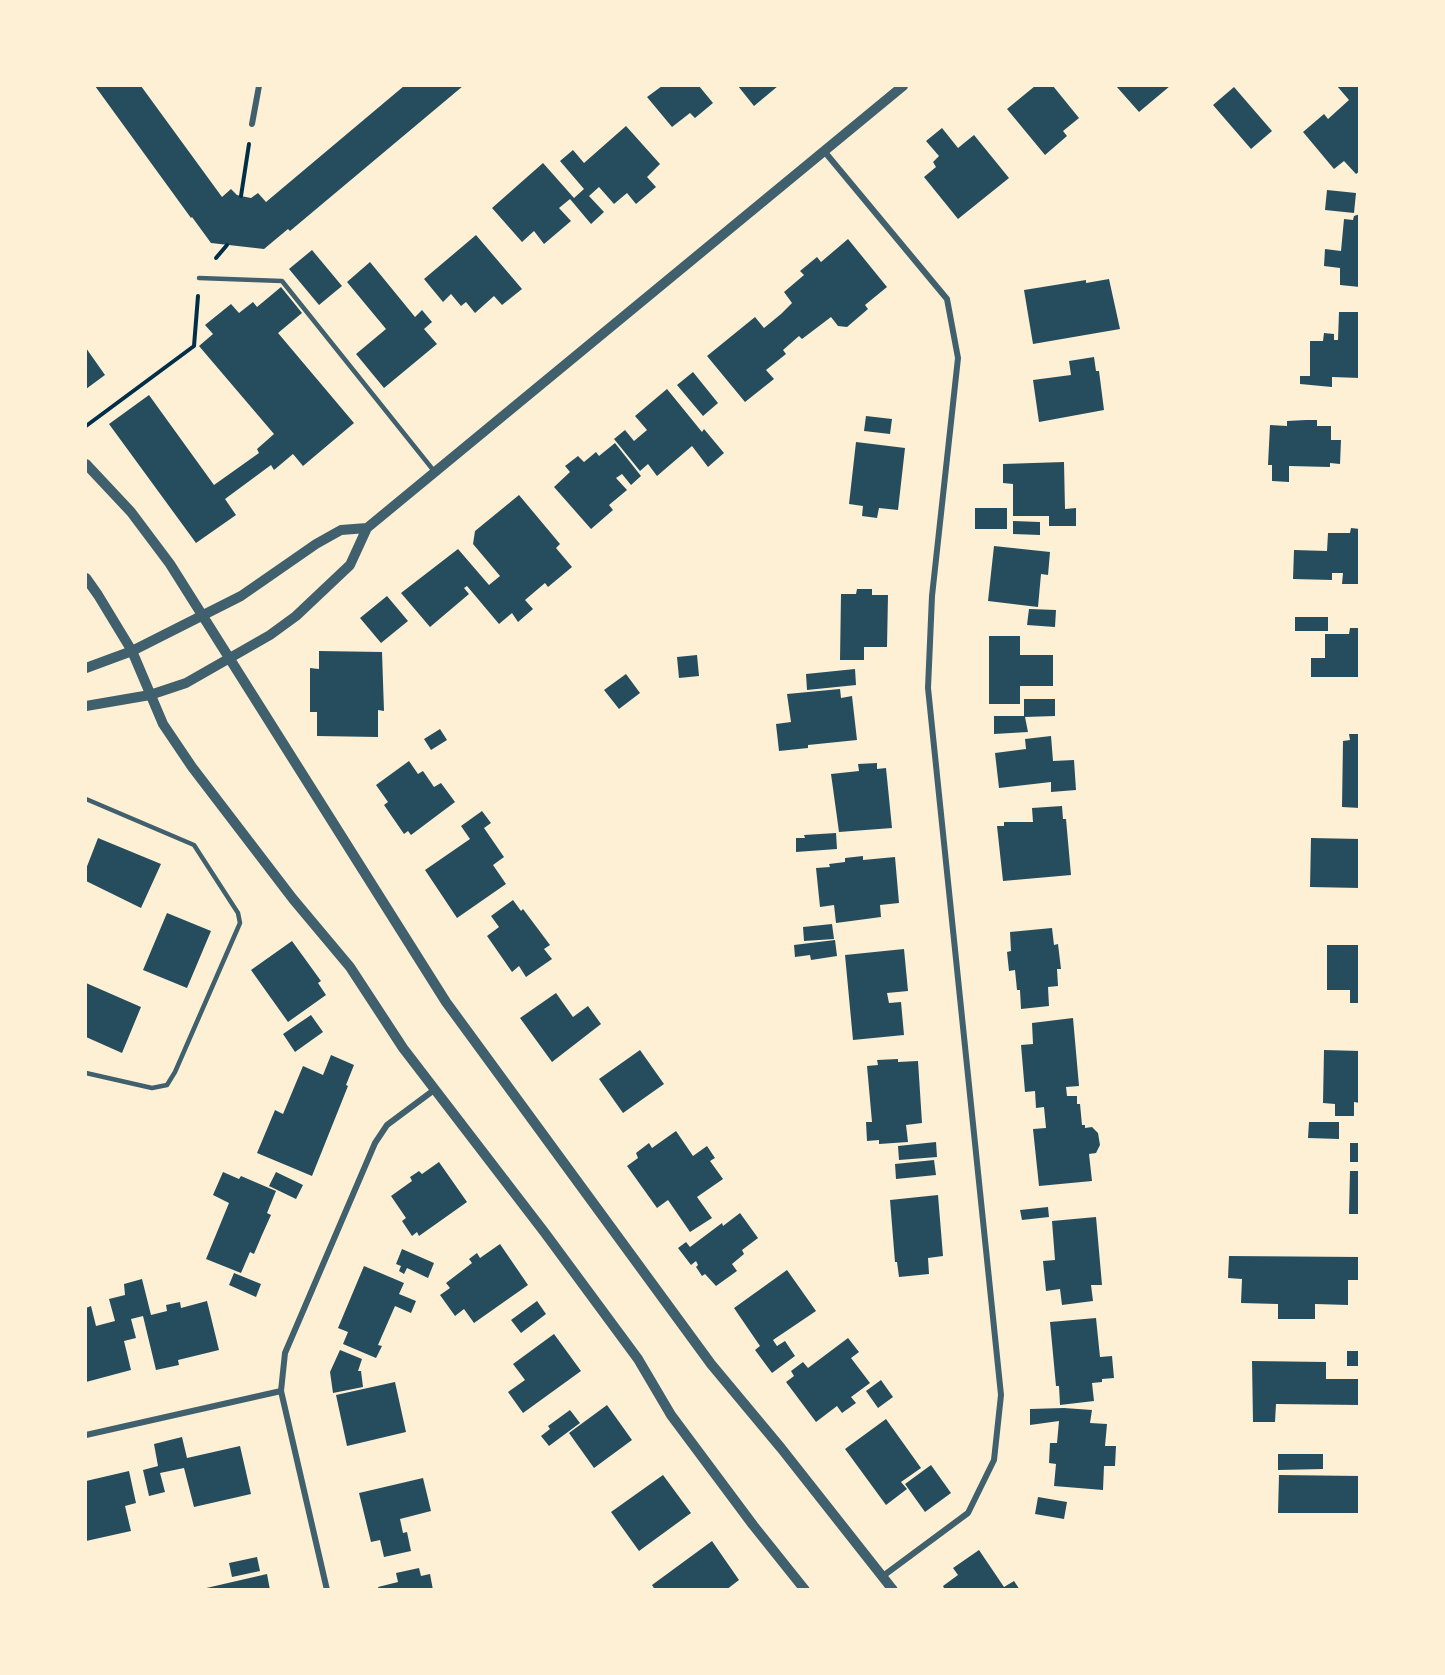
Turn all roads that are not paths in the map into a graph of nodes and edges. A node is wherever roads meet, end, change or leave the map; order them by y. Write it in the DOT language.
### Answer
graph roads {
  1 [pos="259,86"];
  2 [pos="903,86"];
  3 [pos="252,124"];
  4 [pos="824,152"];
  5 [pos="199,278"];
  6 [pos="86,464"];
  7 [pos="434,471"];
  8 [pos="367,528"];
  9 [pos="86,578"];
  10 [pos="203,615"];
  11 [pos="132,651"];
  12 [pos="228,659"];
  13 [pos="86,668"];
  14 [pos="150,695"];
  15 [pos="86,706"];
  16 [pos="86,799"];
  17 [pos="86,1073"];
  18 [pos="434,1090"];
  19 [pos="281,1391"];
  20 [pos="86,1435"];
  21 [pos="883,1576"];
  22 [pos="327,1590"];
  23 [pos="805,1590"];
  24 [pos="893,1590"];
  1 -- 3 [label="street"];
  2 -- 4 [label="street"];
  4 -- 7 [label="street"];
  4 -- 21 [label="street"];
  5 -- 7 [label="lane"];
  6 -- 10 [label="street"];
  7 -- 8 [label="street"];
  8 -- 10 [label="street"];
  8 -- 12 [label="street"];
  9 -- 11 [label="street"];
  10 -- 11 [label="street"];
  10 -- 12 [label="street"];
  11 -- 13 [label="street"];
  11 -- 14 [label="street"];
  12 -- 14 [label="street"];
  12 -- 21 [label="street"];
  14 -- 15 [label="street"];
  14 -- 18 [label="street"];
  16 -- 17 [label="lane"];
  18 -- 19 [label="street"];
  18 -- 23 [label="street"];
  19 -- 20 [label="street"];
  19 -- 22 [label="street"];
  21 -- 24 [label="street"];
}
